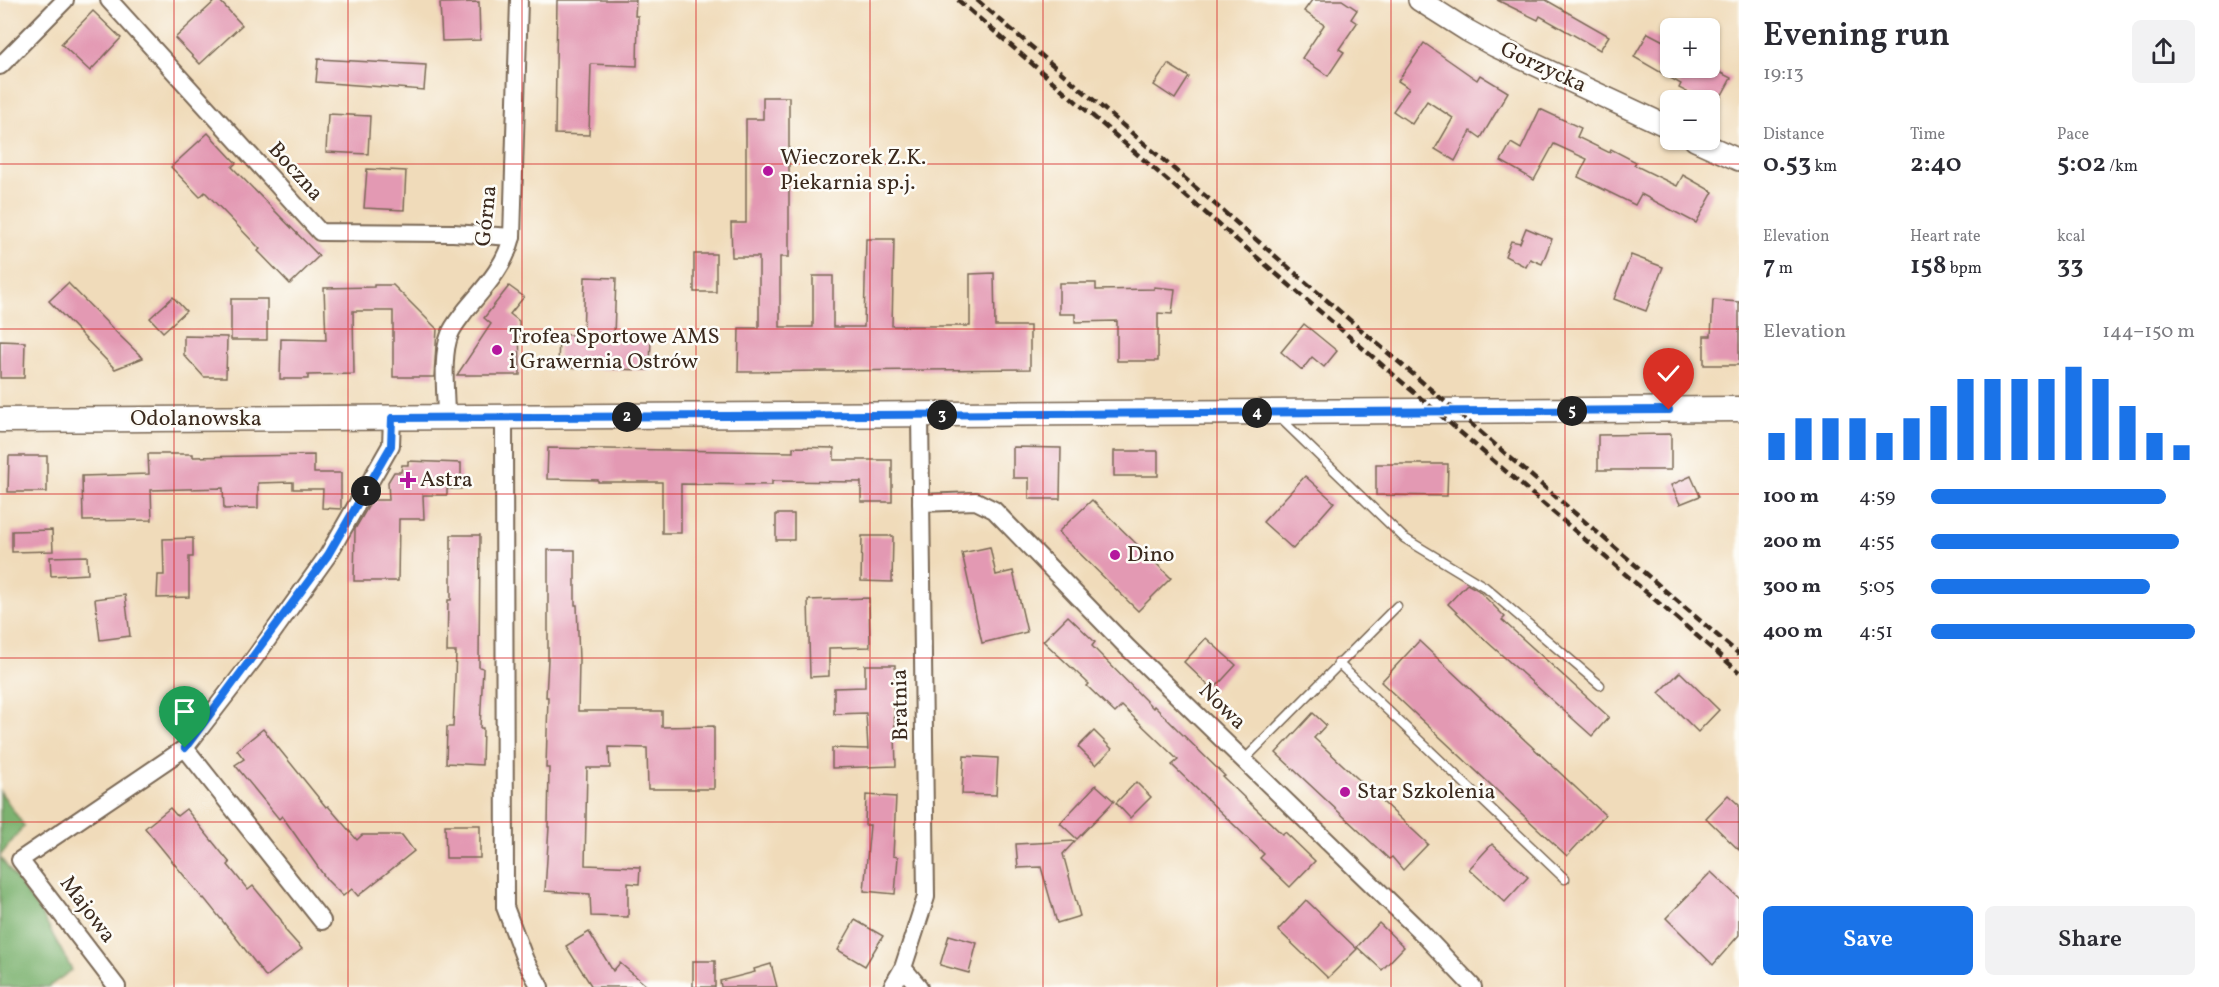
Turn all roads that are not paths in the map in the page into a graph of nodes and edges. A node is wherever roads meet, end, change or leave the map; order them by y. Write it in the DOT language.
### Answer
graph roads {
  1 [pos="65,0"];
  2 [pos="109,0"];
  3 [pos="519,0"];
  4 [pos="1419,0"];
  5 [pos="0,66"];
  6 [pos="1660,123"];
  7 [pos="1717,150"];
  8 [pos="1739,160"];
  9 [pos="512,237"];
  10 [pos="1739,409"];
  11 [pos="1274,413"];
  12 [pos="920,415"];
  13 [pos="446,417"];
  14 [pos="504,417"];
  15 [pos="392,418"];
  16 [pos="0,420"];
  17 [pos="921,503"];
  18 [pos="1397,606"];
  19 [pos="1338,663"];
  20 [pos="1600,685"];
  21 [pos="185,748"];
  22 [pos="1244,760"];
  23 [pos="1565,879"];
  24 [pos="322,921"];
  25 [pos="903,968"];
  26 [pos="117,987"];
  27 [pos="540,987"];
  28 [pos="892,987"];
  29 [pos="919,987"];
  30 [pos="1473,987"];
  1 -- 5 [label="street"];
  2 -- 9 [label="street, Boczna"];
  3 -- 9 [label="street, Górna"];
  4 -- 6 [label="street, Gorzycka"];
  7 -- 8 [label="street"];
  9 -- 13 [label="street, Górna"];
  10 -- 11 [label="main road, Odolanowska"];
  11 -- 12 [label="main road, Odolanowska"];
  11 -- 20 [label="lane"];
  12 -- 14 [label="main road, Odolanowska"];
  12 -- 17 [label="street, Bratnia"];
  13 -- 14 [label="main road, Odolanowska"];
  13 -- 15 [label="main road, Odolanowska"];
  14 -- 27 [label="street"];
  15 -- 16 [label="main road, Odolanowska"];
  15 -- 21 [label="street"];
  17 -- 22 [label="street, Nowa"];
  17 -- 25 [label="street, Bratnia"];
  18 -- 19 [label="lane"];
  19 -- 22 [label="lane"];
  19 -- 23 [label="lane"];
  21 -- 24 [label="street"];
  21 -- 26 [label="street, Majowa"];
  22 -- 30 [label="street, Nowa"];
  25 -- 28 [label="street, Bratnia"];
  25 -- 29 [label="street"];
}
